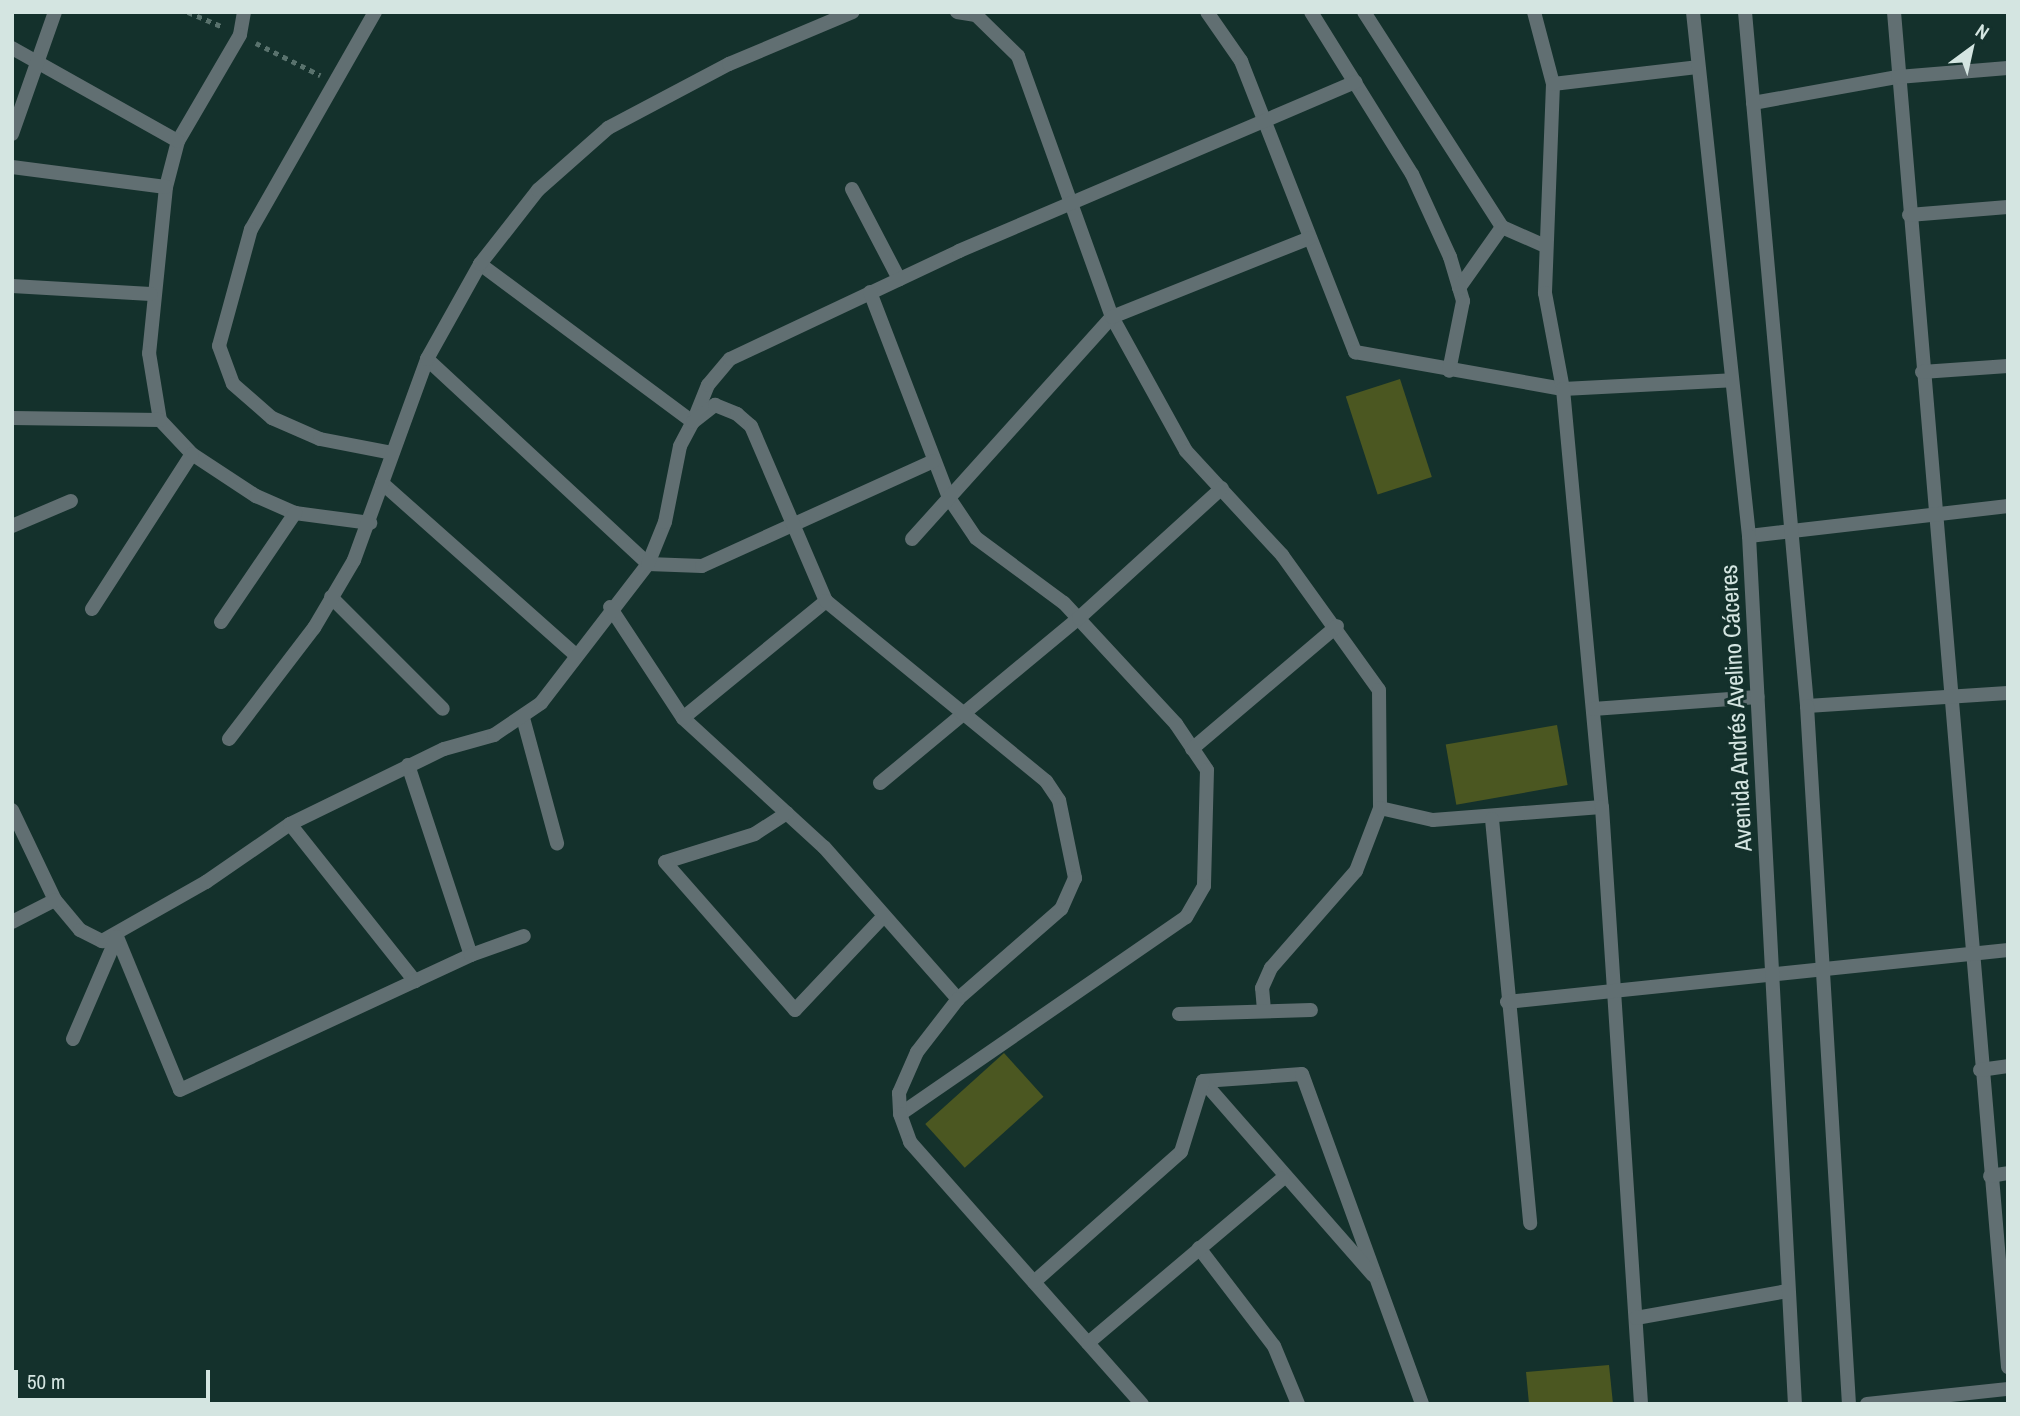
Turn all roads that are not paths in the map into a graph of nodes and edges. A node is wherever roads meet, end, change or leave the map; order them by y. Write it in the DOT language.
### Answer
graph roads {
  1 [pos="55,12"];
  2 [pos="244,12"];
  3 [pos="376,12"];
  4 [pos="853,12"];
  5 [pos="957,12"];
  6 [pos="1207,12"];
  7 [pos="1311,12"];
  8 [pos="1364,12"];
  9 [pos="1534,12"];
  10 [pos="1693,12"];
  11 [pos="1745,12"];
  12 [pos="1894,12"];
  13 [pos="12,48"];
  14 [pos="35,59"];
  15 [pos="1697,67"];
  16 [pos="2008,68"];
  17 [pos="1898,77"];
  18 [pos="1355,82"];
  19 [pos="1553,84"];
  20 [pos="1753,103"];
  21 [pos="1263,122"];
  22 [pos="12,134"];
  23 [pos="178,141"];
  24 [pos="12,167"];
  25 [pos="166,187"];
  26 [pos="852,189"];
  27 [pos="1070,204"];
  28 [pos="2008,208"];
  29 [pos="1909,215"];
  30 [pos="1502,226"];
  31 [pos="1310,238"];
  32 [pos="1543,245"];
  33 [pos="480,264"];
  34 [pos="899,279"];
  35 [pos="12,286"];
  36 [pos="1459,288"];
  37 [pos="870,292"];
  38 [pos="151,294"];
  39 [pos="1112,317"];
  40 [pos="427,359"];
  41 [pos="2008,366"];
  42 [pos="1448,372"];
  43 [pos="1922,372"];
  44 [pos="1731,380"];
  45 [pos="1563,389"];
  46 [pos="12,418"];
  47 [pos="160,420"];
  48 [pos="693,422"];
  49 [pos="392,453"];
  50 [pos="192,454"];
  51 [pos="933,461"];
  52 [pos="382,483"];
  53 [pos="1222,488"];
  54 [pos="949,498"];
  55 [pos="71,501"];
  56 [pos="2008,506"];
  57 [pos="1933,511"];
  58 [pos="295,513"];
  59 [pos="370,523"];
  60 [pos="12,526"];
  61 [pos="792,526"];
  62 [pos="1790,532"];
  63 [pos="1749,536"];
  64 [pos="912,539"];
  65 [pos="648,564"];
  66 [pos="331,597"];
  67 [pos="826,601"];
  68 [pos="610,607"];
  69 [pos="92,609"];
  70 [pos="1079,618"];
  71 [pos="221,622"];
  72 [pos="1336,626"];
  73 [pos="576,655"];
  74 [pos="2008,693"];
  75 [pos="1952,696"];
  76 [pos="1758,697"];
  77 [pos="1807,706"];
  78 [pos="443,709"];
  79 [pos="1593,709"];
  80 [pos="961,716"];
  81 [pos="523,718"];
  82 [pos="683,718"];
  83 [pos="229,738"];
  84 [pos="1192,748"];
  85 [pos="408,765"];
  86 [pos="880,783"];
  87 [pos="1602,807"];
  88 [pos="1380,808"];
  89 [pos="12,810"];
  90 [pos="787,813"];
  91 [pos="1492,819"];
  92 [pos="290,824"];
  93 [pos="558,843"];
  94 [pos="55,900"];
  95 [pos="884,916"];
  96 [pos="12,922"];
  97 [pos="524,936"];
  98 [pos="117,937"];
  99 [pos="2008,950"];
  100 [pos="1969,954"];
  101 [pos="471,955"];
  102 [pos="1819,975"];
  103 [pos="1773,979"];
  104 [pos="415,981"];
  105 [pos="1615,995"];
  106 [pos="958,999"];
  107 [pos="1507,1002"];
  108 [pos="1264,1010"];
  109 [pos="1311,1010"];
  110 [pos="1179,1014"];
  111 [pos="73,1040"];
  112 [pos="2008,1066"];
  113 [pos="1980,1070"];
  114 [pos="1203,1081"];
  115 [pos="900,1114"];
  116 [pos="2008,1173"];
  117 [pos="1990,1176"];
  118 [pos="1283,1178"];
  119 [pos="1530,1223"];
  120 [pos="1199,1248"];
  121 [pos="1378,1280"];
  122 [pos="2004,1281"];
  123 [pos="1034,1282"];
  124 [pos="1788,1291"];
  125 [pos="1636,1318"];
  126 [pos="1088,1343"];
  127 [pos="2008,1367"];
  128 [pos="2008,1389"];
  129 [pos="1142,1404"];
  130 [pos="1298,1404"];
  131 [pos="1422,1404"];
  132 [pos="1640,1404"];
  133 [pos="1795,1404"];
  134 [pos="1849,1404"];
  135 [pos="1867,1404"];
  1 -- 14 [label="street"];
  2 -- 23 [label="street"];
  3 -- 49 [label="street"];
  4 -- 33 [label="street"];
  5 -- 27 [label="street"];
  6 -- 21 [label="street"];
  7 -- 18 [label="street"];
  8 -- 30 [label="street"];
  9 -- 19 [label="street"];
  10 -- 15 [label="street, Avenida Andrés Avelino Cáceres"];
  11 -- 20 [label="street"];
  12 -- 17 [label="street"];
  13 -- 14 [label="street"];
  14 -- 22 [label="street"];
  14 -- 23 [label="street"];
  15 -- 19 [label="street"];
  15 -- 44 [label="street, Avenida Andrés Avelino Cáceres"];
  16 -- 17 [label="street"];
  17 -- 20 [label="street"];
  17 -- 29 [label="street"];
  18 -- 21 [label="street"];
  18 -- 36 [label="street"];
  19 -- 32 [label="street"];
  20 -- 62 [label="street"];
  21 -- 27 [label="street"];
  21 -- 31 [label="street"];
  23 -- 25 [label="street"];
  24 -- 25 [label="street"];
  25 -- 38 [label="street"];
  26 -- 34 [label="street"];
  27 -- 34 [label="street"];
  27 -- 39 [label="street"];
  28 -- 29 [label="street"];
  29 -- 43 [label="street"];
  30 -- 32 [label="street"];
  30 -- 36 [label="street"];
  31 -- 39 [label="street"];
  31 -- 42 [label="street"];
  32 -- 45 [label="street"];
  33 -- 40 [label="street"];
  33 -- 48 [label="street"];
  34 -- 37 [label="street"];
  35 -- 38 [label="street"];
  36 -- 42 [label="street"];
  37 -- 48 [label="street"];
  37 -- 51 [label="street"];
  38 -- 47 [label="street"];
  39 -- 53 [label="street"];
  39 -- 54 [label="street"];
  40 -- 49 [label="street"];
  40 -- 65 [label="street"];
  41 -- 43 [label="street"];
  42 -- 45 [label="street"];
  43 -- 57 [label="street"];
  44 -- 45 [label="street"];
  44 -- 63 [label="street, Avenida Andrés Avelino Cáceres"];
  45 -- 79 [label="street"];
  46 -- 47 [label="street"];
  47 -- 50 [label="street"];
  48 -- 61 [label="street"];
  48 -- 65 [label="street"];
  49 -- 52 [label="street"];
  50 -- 58 [label="street"];
  50 -- 69 [label="street"];
  51 -- 54 [label="street"];
  51 -- 61 [label="street"];
  52 -- 59 [label="street"];
  52 -- 73 [label="street"];
  53 -- 70 [label="street"];
  53 -- 72 [label="street"];
  54 -- 64 [label="street"];
  54 -- 70 [label="street"];
  55 -- 60 [label="street"];
  56 -- 57 [label="street"];
  57 -- 62 [label="street"];
  57 -- 75 [label="street"];
  58 -- 59 [label="street"];
  58 -- 71 [label="street"];
  59 -- 66 [label="street"];
  61 -- 65 [label="street"];
  61 -- 67 [label="street"];
  62 -- 63 [label="street"];
  62 -- 77 [label="street"];
  63 -- 76 [label="street, Avenida Andrés Avelino Cáceres"];
  65 -- 68 [label="street"];
  66 -- 78 [label="street"];
  66 -- 83 [label="street"];
  67 -- 80 [label="street"];
  67 -- 82 [label="street"];
  68 -- 73 [label="street"];
  68 -- 82 [label="street"];
  70 -- 80 [label="street"];
  70 -- 84 [label="street"];
  72 -- 84 [label="street"];
  72 -- 88 [label="street"];
  73 -- 81 [label="street"];
  74 -- 75 [label="street"];
  75 -- 77 [label="street"];
  75 -- 100 [label="street"];
  76 -- 79 [label="street"];
  76 -- 103 [label="street, Avenida Andrés Avelino Cáceres"];
  77 -- 102 [label="street"];
  79 -- 87 [label="street"];
  80 -- 86 [label="street"];
  80 -- 106 [label="street"];
  81 -- 85 [label="street"];
  81 -- 93 [label="street"];
  82 -- 90 [label="street"];
  84 -- 115 [label="street"];
  85 -- 92 [label="street"];
  85 -- 101 [label="street"];
  87 -- 91 [label="street"];
  87 -- 105 [label="street"];
  88 -- 91 [label="street"];
  88 -- 108 [label="street"];
  89 -- 94 [label="street"];
  90 -- 95 [label="street"];
  90 -- 95 [label="street"];
  91 -- 107 [label="street"];
  92 -- 98 [label="street"];
  92 -- 104 [label="street"];
  94 -- 96 [label="street"];
  94 -- 98 [label="street"];
  95 -- 106 [label="street"];
  97 -- 101 [label="street"];
  98 -- 104 [label="street"];
  98 -- 111 [label="street"];
  99 -- 100 [label="street"];
  100 -- 102 [label="street"];
  100 -- 113 [label="street"];
  101 -- 104 [label="street"];
  102 -- 103 [label="street"];
  102 -- 134 [label="street"];
  103 -- 105 [label="street"];
  103 -- 124 [label="street, Avenida Andrés Avelino Cáceres"];
  105 -- 107 [label="street"];
  105 -- 125 [label="street"];
  106 -- 115 [label="street"];
  107 -- 119 [label="street"];
  108 -- 109 [label="street"];
  108 -- 110 [label="street"];
  112 -- 113 [label="street"];
  113 -- 117 [label="street"];
  114 -- 118 [label="street"];
  114 -- 121 [label="street"];
  114 -- 123 [label="street"];
  115 -- 123 [label="street"];
  116 -- 117 [label="street"];
  117 -- 122 [label="street"];
  118 -- 120 [label="street"];
  118 -- 121 [label="street"];
  120 -- 126 [label="street"];
  120 -- 130 [label="street"];
  121 -- 131 [label="street"];
  122 -- 127 [label="street"];
  123 -- 126 [label="street"];
  124 -- 125 [label="street"];
  124 -- 133 [label="street, Avenida Andrés Avelino Cáceres"];
  125 -- 132 [label="street"];
  126 -- 129 [label="street"];
  128 -- 135 [label="street"];
}
